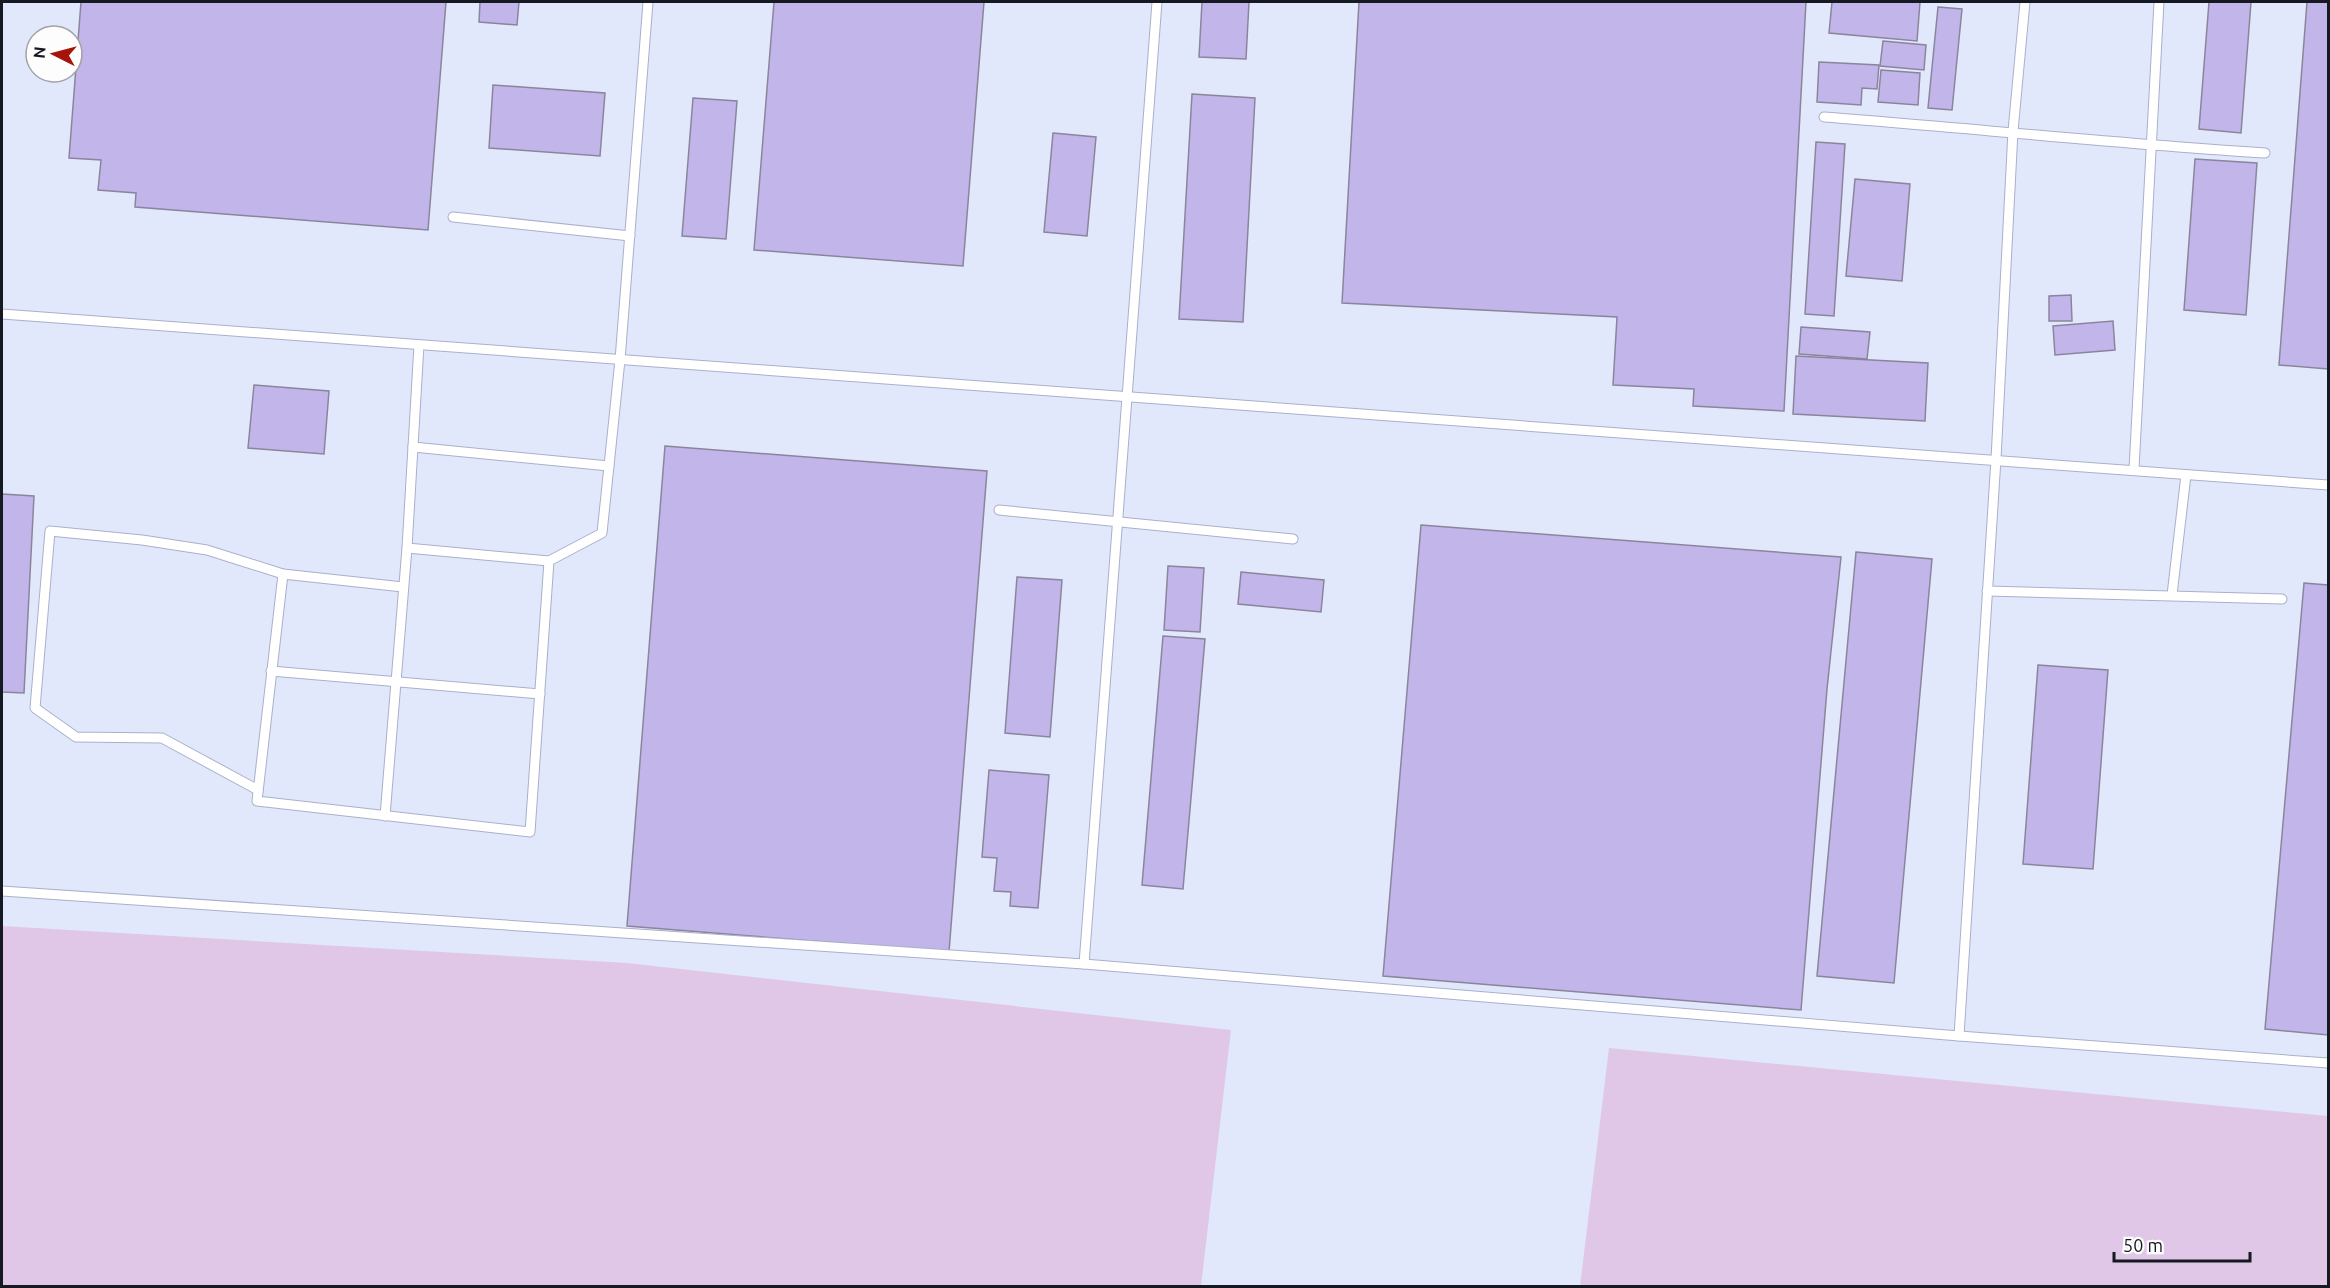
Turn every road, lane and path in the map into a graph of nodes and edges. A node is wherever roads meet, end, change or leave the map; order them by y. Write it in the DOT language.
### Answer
graph roads {
  1 [pos="648,2"];
  2 [pos="1157,2"];
  3 [pos="2025,2"];
  4 [pos="2159,2"];
  5 [pos="1824,117"];
  6 [pos="2013,131"];
  7 [pos="2150,146"];
  8 [pos="2265,153"];
  9 [pos="453,217"];
  10 [pos="630,236"];
  11 [pos="2,314"];
  12 [pos="419,345"];
  13 [pos="620,360"];
  14 [pos="1127,396"];
  15 [pos="413,447"];
  16 [pos="1996,459"];
  17 [pos="609,466"];
  18 [pos="2134,469"];
  19 [pos="2186,475"];
  20 [pos="2328,485"];
  21 [pos="999,510"];
  22 [pos="1117,522"];
  23 [pos="1293,539"];
  24 [pos="407,548"];
  25 [pos="549,561"];
  26 [pos="283,574"];
  27 [pos="403,587"];
  28 [pos="1987,591"];
  29 [pos="2172,595"];
  30 [pos="2282,599"];
  31 [pos="271,671"];
  32 [pos="396,680"];
  33 [pos="540,694"];
  34 [pos="258,790"];
  35 [pos="385,816"];
  36 [pos="2,891"];
  37 [pos="1084,964"];
  38 [pos="1959,1036"];
  39 [pos="2328,1063"];
  1 -- 10 [label="lane"];
  2 -- 14 [label="lane"];
  3 -- 6 [label="lane"];
  4 -- 7 [label="lane"];
  5 -- 6 [label="lane"];
  6 -- 7 [label="lane"];
  6 -- 16 [label="lane"];
  7 -- 8 [label="lane"];
  7 -- 18 [label="lane"];
  9 -- 10 [label="lane"];
  10 -- 13 [label="lane"];
  11 -- 12 [label="lane"];
  12 -- 13 [label="lane"];
  12 -- 15 [label="lane"];
  13 -- 14 [label="lane"];
  13 -- 17 [label="lane"];
  14 -- 16 [label="lane"];
  14 -- 22 [label="lane"];
  15 -- 17 [label="lane"];
  15 -- 24 [label="lane"];
  16 -- 18 [label="lane"];
  16 -- 28 [label="lane"];
  17 -- 25 [label="lane"];
  18 -- 19 [label="lane"];
  19 -- 20 [label="lane"];
  19 -- 29 [label="lane"];
  21 -- 22 [label="lane"];
  22 -- 23 [label="lane"];
  22 -- 37 [label="lane"];
  24 -- 25 [label="lane"];
  24 -- 27 [label="lane"];
  25 -- 33 [label="lane"];
  26 -- 27 [label="lane"];
  26 -- 31 [label="lane"];
  26 -- 34 [label="lane"];
  27 -- 32 [label="lane"];
  28 -- 29 [label="lane"];
  28 -- 38 [label="lane"];
  29 -- 30 [label="lane"];
  31 -- 32 [label="lane"];
  31 -- 34 [label="lane"];
  32 -- 33 [label="lane"];
  32 -- 35 [label="lane"];
  33 -- 35 [label="lane"];
  34 -- 35 [label="lane"];
  36 -- 37 [label="lane"];
  37 -- 38 [label="lane"];
  38 -- 39 [label="lane"];
}
